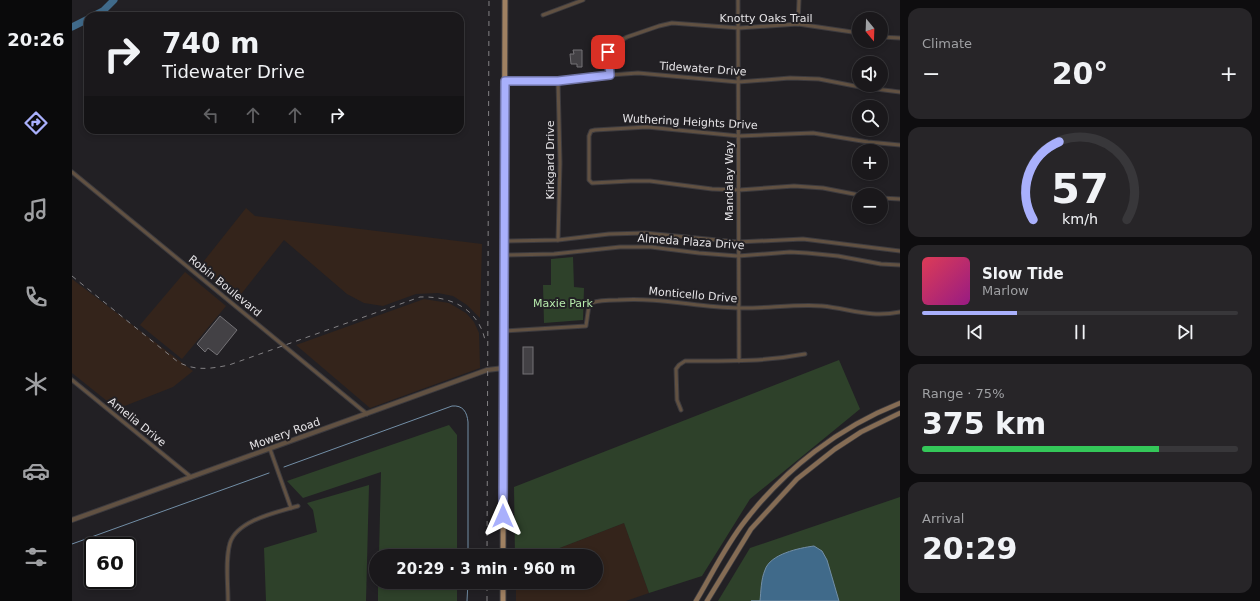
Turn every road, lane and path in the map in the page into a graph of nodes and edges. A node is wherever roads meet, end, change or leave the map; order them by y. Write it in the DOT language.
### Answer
graph roads {
  1 [pos="505,0"];
  2 [pos="583,0"];
  3 [pos="738,0"];
  4 [pos="799,0"];
  5 [pos="543,15"];
  6 [pos="798,24"];
  7 [pos="739,28"];
  8 [pos="852,32"];
  9 [pos="888,37"];
  10 [pos="900,38"];
  11 [pos="610,75"];
  12 [pos="505,81"];
  13 [pos="558,81"];
  14 [pos="738,82"];
  15 [pos="900,92"];
  16 [pos="739,136"];
  17 [pos="900,145"];
  18 [pos="72,172"];
  19 [pos="739,190"];
  20 [pos="852,194"];
  21 [pos="888,198"];
  22 [pos="900,199"];
  23 [pos="558,240"];
  24 [pos="504,241"];
  25 [pos="738,242"];
  26 [pos="900,251"];
  27 [pos="504,255"];
  28 [pos="738,256"];
  29 [pos="900,265"];
  30 [pos="738,308"];
  31 [pos="900,312"];
  32 [pos="504,331"];
  33 [pos="804,354"];
  34 [pos="739,361"];
  35 [pos="504,368"];
  36 [pos="72,380"];
  37 [pos="900,403"];
  38 [pos="681,410"];
  39 [pos="900,413"];
  40 [pos="367,414"];
  41 [pos="830,441"];
  42 [pos="836,448"];
  43 [pos="270,449"];
  44 [pos="191,477"];
  45 [pos="766,497"];
  46 [pos="773,504"];
  47 [pos="298,506"];
  48 [pos="291,508"];
  49 [pos="72,520"];
  50 [pos="503,549"];
  51 [pos="716,566"];
  52 [pos="724,572"];
  53 [pos="503,589"];
  54 [pos="228,601"];
  55 [pos="502,601"];
  56 [pos="696,601"];
  57 [pos="707,601"];
  1 -- 12 [label="main road"];
  2 -- 5 [label="street"];
  3 -- 7 [label="street, Mandalay Way"];
  4 -- 6 [label="street"];
  6 -- 7 [label="street, Knotty Oaks Trail"];
  6 -- 8 [label="street, Knotty Oaks Trail"];
  7 -- 11 [label="street, Knotty Oaks Trail"];
  7 -- 14 [label="street, Mandalay Way"];
  9 -- 10 [label="street"];
  11 -- 13 [label="street, Tidewater Drive"];
  11 -- 14 [label="street, Tidewater Drive"];
  12 -- 13 [label="street, Tidewater Drive"];
  12 -- 24 [label="main road"];
  13 -- 23 [label="street, Kirkgard Drive"];
  14 -- 15 [label="street, Tidewater Drive"];
  14 -- 16 [label="street, Mandalay Way"];
  16 -- 17 [label="street, Wuthering Heights Drive"];
  16 -- 19 [label="street, Mandalay Way"];
  16 -- 19 [label="street, Wuthering Heights Drive"];
  18 -- 40 [label="street, Robin Boulevard"];
  19 -- 20 [label="street"];
  19 -- 25 [label="street, Mandalay Way"];
  21 -- 22 [label="street"];
  23 -- 24 [label="street, Almeda Plaza Drive"];
  23 -- 25 [label="street, Almeda Plaza Drive"];
  24 -- 27 [label="main road"];
  25 -- 26 [label="street, Almeda Plaza Drive"];
  25 -- 28 [label="street, Mandalay Way"];
  27 -- 28 [label="street, Almeda Plaza Drive"];
  27 -- 32 [label="main road"];
  28 -- 29 [label="street, Almeda Plaza Drive"];
  28 -- 30 [label="street, Mandalay Way"];
  30 -- 31 [label="street, Monticello Drive"];
  30 -- 32 [label="street, Monticello Drive"];
  30 -- 34 [label="street, Mandalay Way"];
  32 -- 35 [label="main road"];
  33 -- 34 [label="street"];
  34 -- 38 [label="street"];
  35 -- 40 [label="street, Mowery Road"];
  35 -- 50 [label="main road"];
  36 -- 44 [label="street, Amelia Drive"];
  37 -- 41 [label="main road"];
  39 -- 42 [label="main road"];
  40 -- 43 [label="street, Mowery Road"];
  41 -- 42 [label="main road"];
  41 -- 45 [label="main road"];
  42 -- 46 [label="main road"];
  43 -- 44 [label="street, Mowery Road"];
  43 -- 48 [label="street"];
  44 -- 49 [label="street, Mowery Road"];
  45 -- 46 [label="main road"];
  45 -- 51 [label="main road"];
  46 -- 52 [label="main road"];
  47 -- 48 [label="street"];
  48 -- 54 [label="street"];
  51 -- 52 [label="main road"];
  51 -- 56 [label="main road"];
  52 -- 57 [label="main road"];
  53 -- 55 [label="main road"];
}
